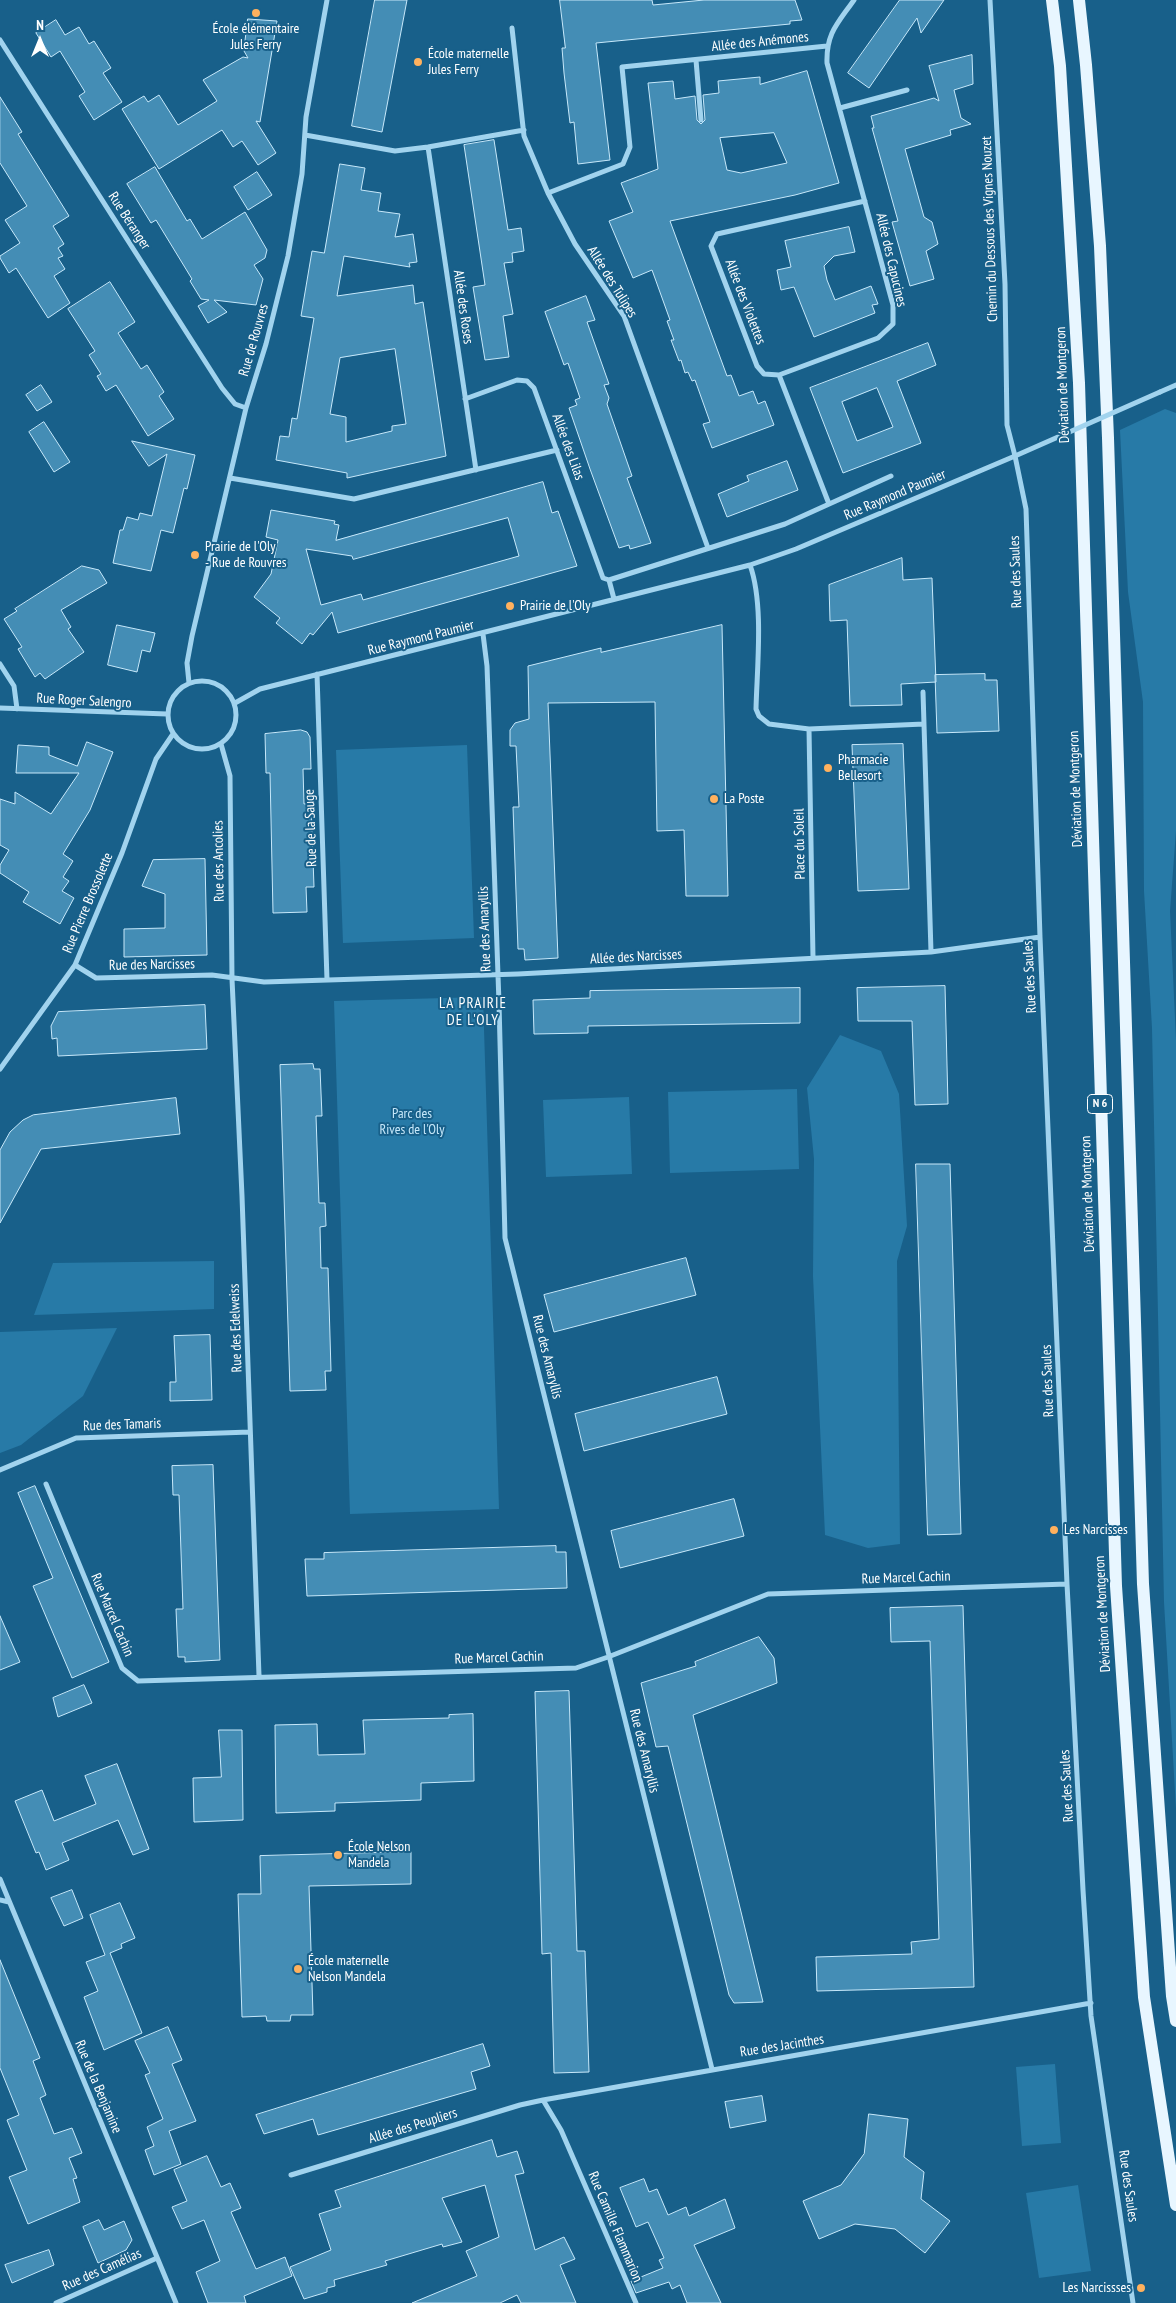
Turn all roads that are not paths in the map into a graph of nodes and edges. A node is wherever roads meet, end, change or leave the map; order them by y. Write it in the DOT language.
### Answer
graph roads {
  1 [pos="327,0"];
  2 [pos="854,0"];
  3 [pos="990,0"];
  4 [pos="1052,0"];
  5 [pos="1079,0"];
  6 [pos="512,28"];
  7 [pos="0,40"];
  8 [pos="827,46"];
  9 [pos="696,60"];
  10 [pos="907,90"];
  11 [pos="840,108"];
  12 [pos="700,120"];
  13 [pos="524,130"];
  14 [pos="305,135"];
  15 [pos="428,147"];
  16 [pos="548,193"];
  17 [pos="865,200"];
  18 [pos="779,375"];
  19 [pos="1176,385"];
  20 [pos="465,399"];
  21 [pos="246,408"];
  22 [pos="557,450"];
  23 [pos="1015,456"];
  24 [pos="476,470"];
  25 [pos="891,476"];
  26 [pos="230,478"];
  27 [pos="829,504"];
  28 [pos="708,548"];
  29 [pos="750,565"];
  30 [pos="609,580"];
  31 [pos="614,599"];
  32 [pos="483,634"];
  33 [pos="0,664"];
  34 [pos="317,674"];
  35 [pos="189,683"];
  36 [pos="923,692"];
  37 [pos="235,703"];
  38 [pos="0,708"];
  39 [pos="17,709"];
  40 [pos="168,714"];
  41 [pos="924,724"];
  42 [pos="809,729"];
  43 [pos="173,734"];
  44 [pos="221,744"];
  45 [pos="1040,937"];
  46 [pos="931,952"];
  47 [pos="813,958"];
  48 [pos="75,965"];
  49 [pos="498,975"];
  50 [pos="232,979"];
  51 [pos="327,980"];
  52 [pos="0,1069"];
  53 [pos="250,1432"];
  54 [pos="0,1470"];
  55 [pos="46,1484"];
  56 [pos="1067,1584"];
  57 [pos="608,1657"];
  58 [pos="259,1676"];
  59 [pos="0,1879"];
  60 [pos="0,1900"];
  61 [pos="9,1902"];
  62 [pos="1091,2003"];
  63 [pos="1176,2021"];
  64 [pos="712,2069"];
  65 [pos="543,2100"];
  66 [pos="291,2175"];
  67 [pos="1176,2205"];
  68 [pos="157,2258"];
  69 [pos="56,2303"];
  70 [pos="176,2303"];
  71 [pos="636,2303"];
  72 [pos="1133,2303"];
  1 -- 14 [label="street, Rue de Rouvres"];
  2 -- 8 [label="street, Allée des Capucines"];
  3 -- 23 [label="street, Chemin du Dessous des Vignes Nouzet"];
  4 -- 67 [label="main road, Déviation de Montgeron / N 6"];
  5 -- 63 [label="main road, N 6"];
  6 -- 13 [label="street, Allée des Tulipes"];
  7 -- 21 [label="street, Rue Béranger"];
  8 -- 9 [label="street, Allée des Anémones"];
  8 -- 11 [label="street, Allée des Capucines"];
  9 -- 12 [label="street, Allée des Anémones"];
  9 -- 16 [label="street, Allée des Anémones"];
  10 -- 11 [label="street"];
  11 -- 17 [label="street, Allée des Capucines"];
  13 -- 15 [label="street"];
  13 -- 16 [label="street, Allée des Tulipes"];
  14 -- 15 [label="street"];
  14 -- 21 [label="street, Rue de Rouvres"];
  15 -- 20 [label="street, Allée des Roses"];
  16 -- 28 [label="street, Allée des Tulipes"];
  17 -- 18 [label="street, Allée des Capucines"];
  17 -- 18 [label="street, Allée des Violettes"];
  18 -- 27 [label="street"];
  19 -- 23 [label="street, Rue Raymond Paumier, bridge"];
  20 -- 22 [label="street, Allée des Lilas"];
  20 -- 24 [label="street, Allée des Roses"];
  21 -- 26 [label="street, Rue de Rouvres"];
  22 -- 24 [label="street"];
  22 -- 30 [label="street, Allée des Lilas"];
  23 -- 29 [label="street, Rue Raymond Paumier"];
  23 -- 45 [label="street, Rue des Saules"];
  24 -- 26 [label="street"];
  25 -- 27 [label="street, Rue Raymond Paumier"];
  26 -- 35 [label="street, Rue de Rouvres"];
  27 -- 28 [label="street, Rue Raymond Paumier"];
  28 -- 30 [label="street, Rue Raymond Paumier"];
  29 -- 31 [label="street, Rue Raymond Paumier"];
  29 -- 42 [label="street"];
  30 -- 31 [label="street"];
  31 -- 32 [label="street, Rue Raymond Paumier"];
  32 -- 34 [label="street, Rue Raymond Paumier"];
  32 -- 49 [label="street, Rue des Amaryllis"];
  33 -- 39 [label="street"];
  34 -- 37 [label="street, Rue Raymond Paumier"];
  34 -- 51 [label="street, Rue de la Sauge"];
  35 -- 37 [label="street"];
  35 -- 40 [label="street"];
  36 -- 41 [label="street"];
  37 -- 44 [label="street"];
  38 -- 39 [label="street, Rue Roger Salengro"];
  39 -- 40 [label="street, Rue Roger Salengro"];
  40 -- 43 [label="street"];
  41 -- 42 [label="street"];
  41 -- 46 [label="street"];
  42 -- 47 [label="street, Place du Soleil"];
  43 -- 44 [label="street"];
  43 -- 48 [label="street, Rue Pierre Brossolette"];
  44 -- 50 [label="street, Rue des Ancolies"];
  45 -- 46 [label="street, Allée des Narcisses"];
  45 -- 56 [label="street, Rue des Saules"];
  46 -- 47 [label="street, Allée des Narcisses"];
  47 -- 49 [label="street, Allée des Narcisses"];
  48 -- 50 [label="street, Rue des Narcisses"];
  48 -- 52 [label="street, Rue Pierre Brossolette"];
  49 -- 51 [label="street, Allée des Narcisses"];
  49 -- 57 [label="street, Rue des Amaryllis"];
  50 -- 51 [label="street, Allée des Narcisses"];
  50 -- 53 [label="street, Rue des Edelweiss"];
  53 -- 54 [label="street, Rue des Tamaris"];
  53 -- 58 [label="street, Rue des Edelweiss"];
  55 -- 58 [label="street, Rue Marcel Cachin"];
  56 -- 57 [label="street, Rue Marcel Cachin"];
  56 -- 62 [label="street, Rue des Saules"];
  57 -- 58 [label="street, Rue Marcel Cachin"];
  57 -- 64 [label="street, Rue des Amaryllis"];
  59 -- 61 [label="street, Rue de la Benjamine"];
  60 -- 61 [label="street"];
  61 -- 68 [label="street, Rue de la Benjamine"];
  62 -- 64 [label="street, Rue des Jacinthes"];
  62 -- 72 [label="street, Rue des Saules"];
  64 -- 65 [label="street, Rue des Jacinthes"];
  65 -- 66 [label="street, Allée des Peupliers"];
  65 -- 71 [label="street, Rue Camille Flammarion"];
  68 -- 69 [label="street, Rue des Camélias"];
  68 -- 70 [label="street, Rue de la Benjamine"];
}
